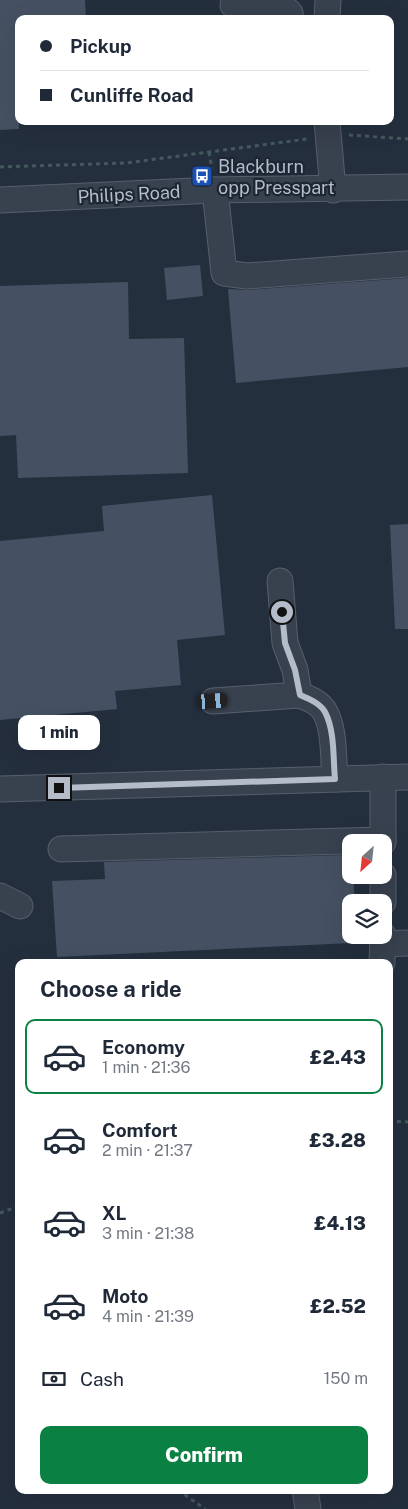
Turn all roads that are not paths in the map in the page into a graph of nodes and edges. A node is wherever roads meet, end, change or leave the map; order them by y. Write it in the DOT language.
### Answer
graph roads {
  1 [pos="328,0"];
  2 [pos="233,5"];
  3 [pos="290,15"];
  4 [pos="327,15"];
  5 [pos="328,131"];
  6 [pos="408,186"];
  7 [pos="215,190"];
  8 [pos="332,190"];
  9 [pos="0,200"];
  10 [pos="407,264"];
  11 [pos="280,581"];
  12 [pos="300,695"];
  13 [pos="213,701"];
  14 [pos="383,777"];
  15 [pos="408,777"];
  16 [pos="335,779"];
  17 [pos="0,789"];
  18 [pos="383,834"];
  19 [pos="342,842"];
  20 [pos="61,849"];
  21 [pos="408,943"];
  22 [pos="383,947"];
  23 [pos="306,1494"];
  24 [pos="308,1509"];
  1 -- 4 [label="street"];
  2 -- 3 [label="street"];
  5 -- 8 [label="street"];
  6 -- 8 [label="street, Philips Road"];
  7 -- 8 [label="street, Philips Road"];
  7 -- 9 [label="street, Philips Road"];
  7 -- 10 [label="street"];
  11 -- 12 [label="street"];
  12 -- 13 [label="street"];
  12 -- 16 [label="street"];
  14 -- 15 [label="street"];
  14 -- 16 [label="street"];
  14 -- 18 [label="street"];
  16 -- 17 [label="street"];
  19 -- 20 [label="street"];
  21 -- 22 [label="street"];
  23 -- 24 [label="street"];
}
